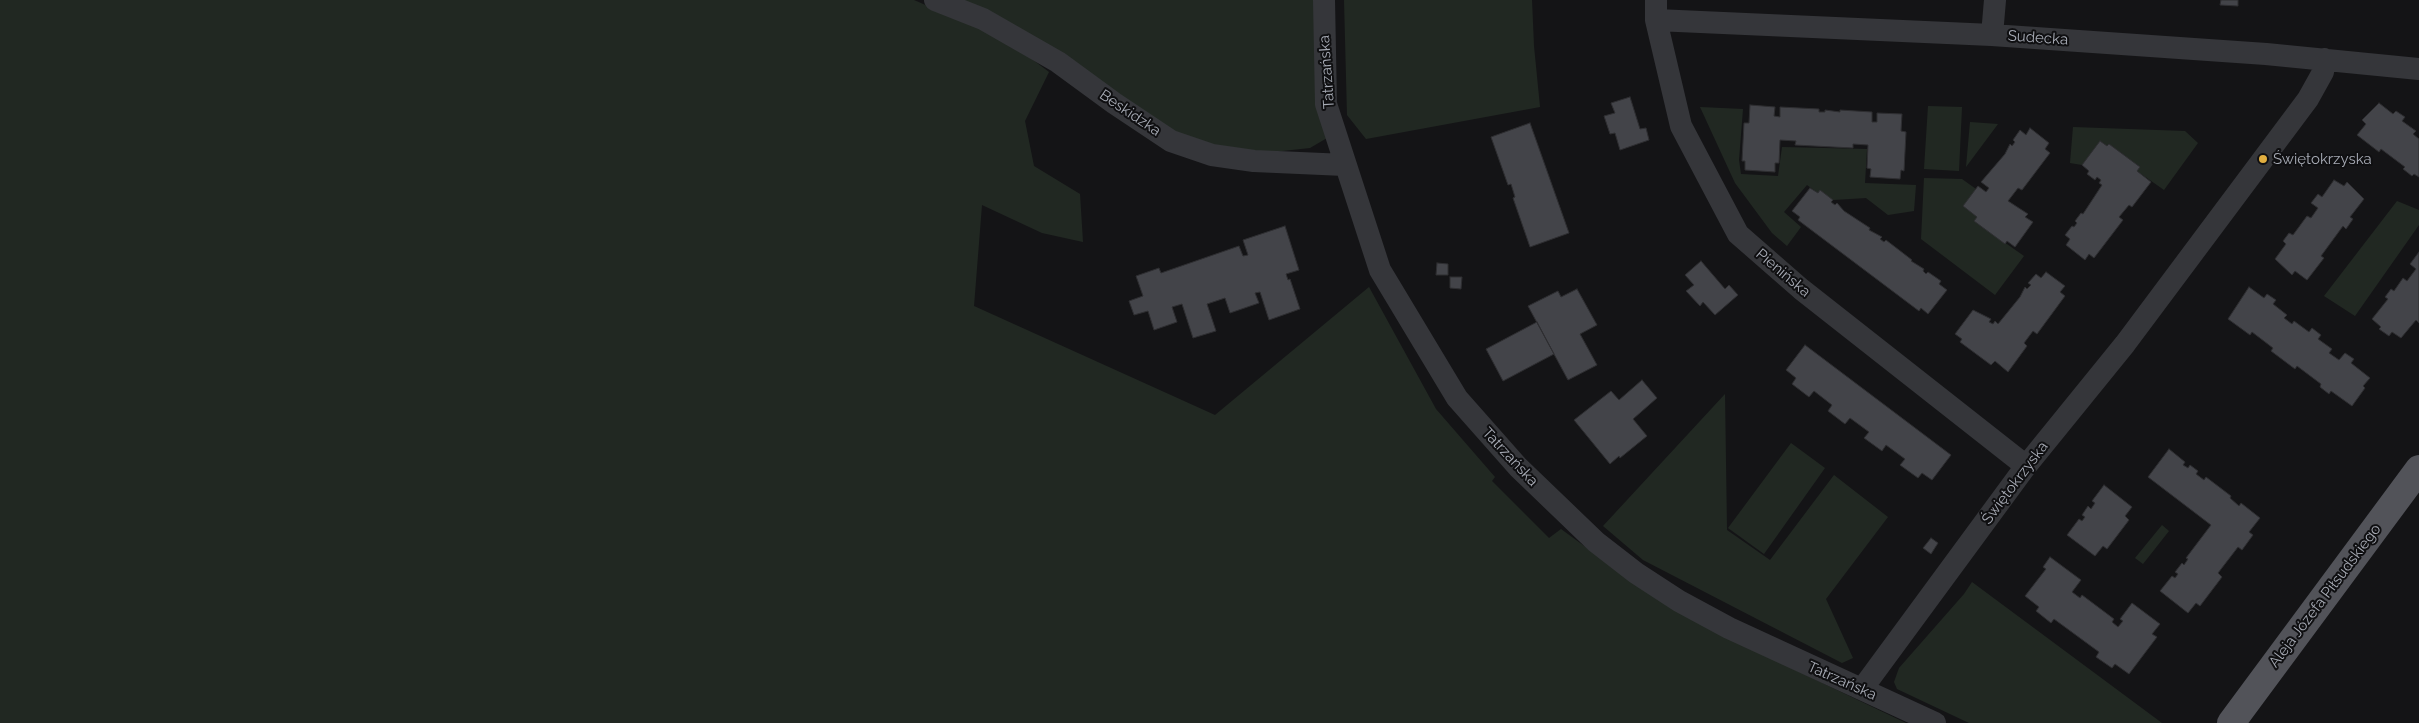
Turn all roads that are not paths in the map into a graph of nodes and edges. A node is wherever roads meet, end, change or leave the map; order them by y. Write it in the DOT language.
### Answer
graph roads {
  1 [pos="935,0"];
  2 [pos="1324,0"];
  3 [pos="1995,0"];
  4 [pos="1656,10"];
  5 [pos="1992,35"];
  6 [pos="2324,59"];
  7 [pos="2419,69"];
  8 [pos="1345,165"];
  9 [pos="2026,466"];
  10 [pos="2419,469"];
  11 [pos="1862,689"];
  12 [pos="1935,723"];
  13 [pos="2231,723"];
  1 -- 8 [label="street, Beskidzka"];
  2 -- 8 [label="street, Tatrzańska"];
  3 -- 5 [label="street"];
  4 -- 5 [label="street, Sudecka"];
  4 -- 9 [label="street, Pienińska"];
  5 -- 6 [label="street, Sudecka"];
  6 -- 7 [label="street, Sudecka"];
  6 -- 9 [label="street, Świętokrzyska"];
  8 -- 11 [label="street, Tatrzańska"];
  9 -- 11 [label="street, Świętokrzyska"];
  10 -- 13 [label="main road, Aleja Józefa Piłsudskiego"];
  11 -- 12 [label="street, Tatrzańska"];
}
